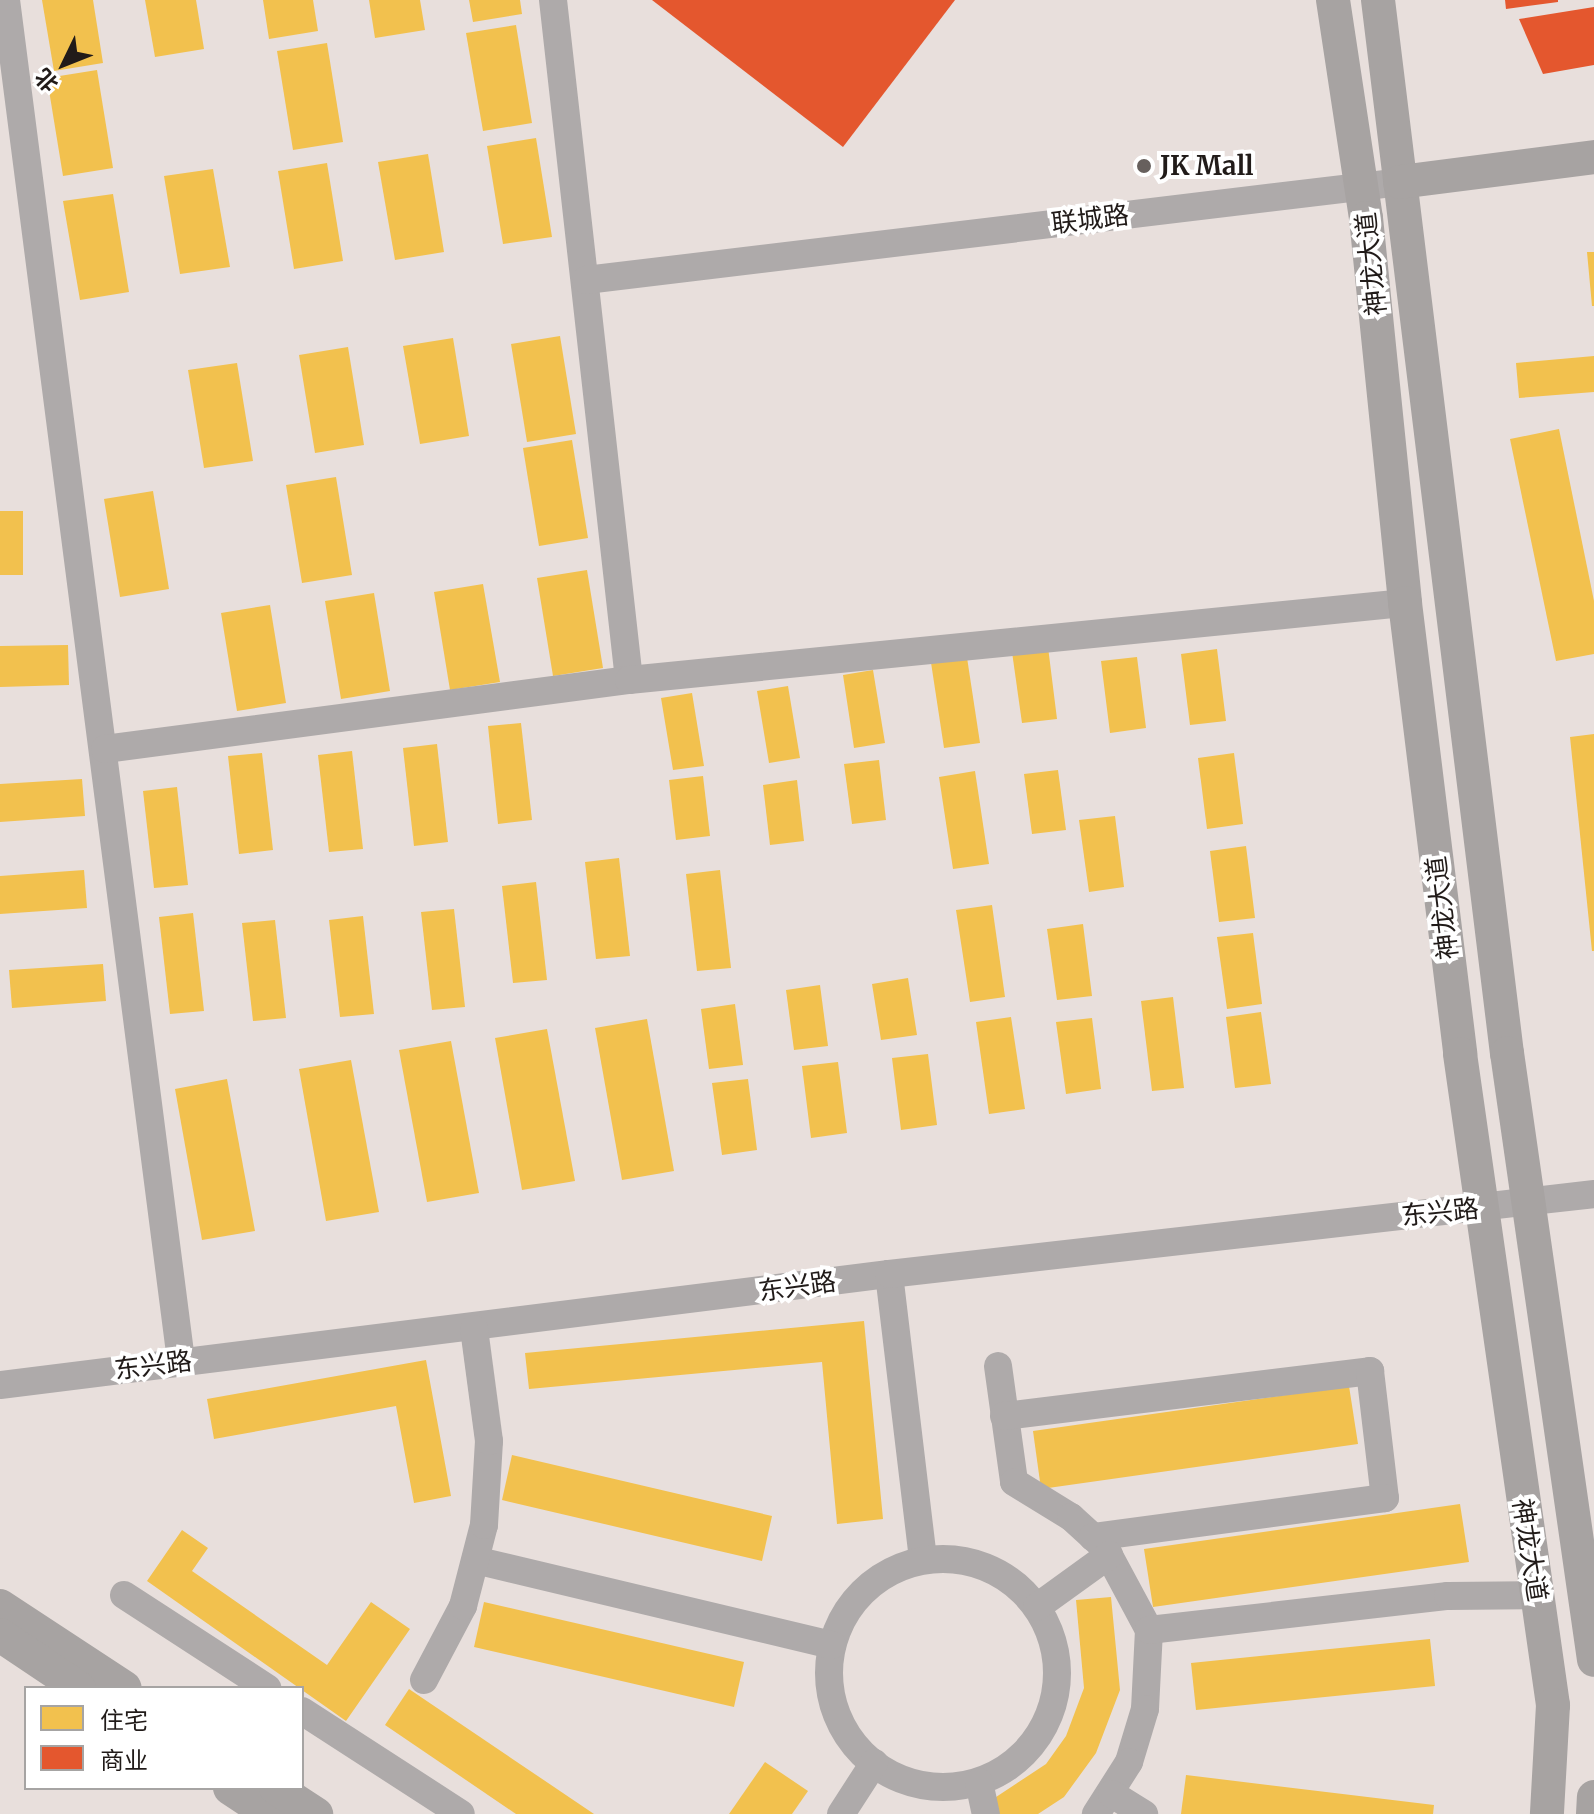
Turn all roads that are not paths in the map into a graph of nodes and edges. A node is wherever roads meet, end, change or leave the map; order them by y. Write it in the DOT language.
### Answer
graph roads {
  1 [pos="6,0"];
  2 [pos="553,0"];
  3 [pos="1333,0"];
  4 [pos="1378,0"];
  5 [pos="1594,157"];
  6 [pos="1400,182"];
  7 [pos="1362,186"];
  8 [pos="586,280"];
  9 [pos="1405,603"];
  10 [pos="629,680"];
  11 [pos="105,749"];
  12 [pos="1594,1194"];
  13 [pos="1528,1202"];
  14 [pos="1482,1207"];
  15 [pos="889,1274"];
  16 [pos="474,1329"];
  17 [pos="181,1361"];
  18 [pos="998,1366"];
  19 [pos="0,1385"];
  20 [pos="1004,1416"];
  21 [pos="1101,1546"];
  22 [pos="923,1560"];
  23 [pos="479,1561"];
  24 [pos="124,1595"];
  25 [pos="1537,1595"];
  26 [pos="0,1606"];
  27 [pos="1037,1607"];
  28 [pos="1149,1630"];
  29 [pos="0,1635"];
  30 [pos="832,1645"];
  31 [pos="1594,1660"];
  32 [pos="424,1680"];
  33 [pos="76,1686"];
  34 [pos="122,1686"];
  35 [pos="264,1686"];
  36 [pos="304,1712"];
  37 [pos="874,1763"];
  38 [pos="979,1782"];
  39 [pos="233,1790"];
  40 [pos="279,1790"];
  41 [pos="1594,1797"];
  42 [pos="1104,1804"];
  43 [pos="269,1814"];
  44 [pos="316,1814"];
  45 [pos="461,1814"];
  46 [pos="841,1814"];
  47 [pos="986,1814"];
  48 [pos="1144,1814"];
  49 [pos="1547,1814"];
  50 [pos="1593,1814"];
  1 -- 11 [label="street"];
  2 -- 8 [label="street"];
  3 -- 7 [label="main road, 神龙大道"];
  4 -- 6 [label="main road, 神龙大道"];
  5 -- 6 [label="main road, 联城路"];
  6 -- 7 [label="street, 联城路"];
  6 -- 13 [label="main road, 神龙大道"];
  7 -- 8 [label="street, 联城路"];
  7 -- 9 [label="main road, 神龙大道"];
  8 -- 10 [label="street"];
  9 -- 10 [label="street"];
  9 -- 14 [label="main road, 神龙大道"];
  10 -- 11 [label="street"];
  11 -- 17 [label="street"];
  12 -- 13 [label="street, 东兴路"];
  13 -- 14 [label="street, 东兴路"];
  13 -- 31 [label="main road, 神龙大道"];
  14 -- 15 [label="street, 东兴路"];
  14 -- 25 [label="main road, 神龙大道"];
  15 -- 16 [label="street, 东兴路"];
  15 -- 22 [label="street"];
  16 -- 17 [label="street, 东兴路"];
  16 -- 23 [label="street"];
  17 -- 19 [label="street, 东兴路"];
  18 -- 20 [label="street"];
  20 -- 21 [label="street"];
  20 -- 21 [label="street"];
  21 -- 27 [label="street"];
  21 -- 28 [label="street"];
  22 -- 27 [label="street"];
  22 -- 30 [label="street"];
  23 -- 30 [label="street"];
  23 -- 32 [label="street"];
  24 -- 35 [label="street"];
  25 -- 28 [label="street"];
  25 -- 49 [label="main road, 神龙大道"];
  26 -- 34 [label="main road"];
  27 -- 38 [label="street"];
  28 -- 42 [label="street"];
  29 -- 33 [label="main road"];
  30 -- 37 [label="street"];
  36 -- 45 [label="street"];
  37 -- 38 [label="street"];
  37 -- 46 [label="street"];
  38 -- 47 [label="street"];
  39 -- 43 [label="main road"];
  40 -- 44 [label="main road"];
  41 -- 50 [label="main road"];
  42 -- 48 [label="street"];
}
